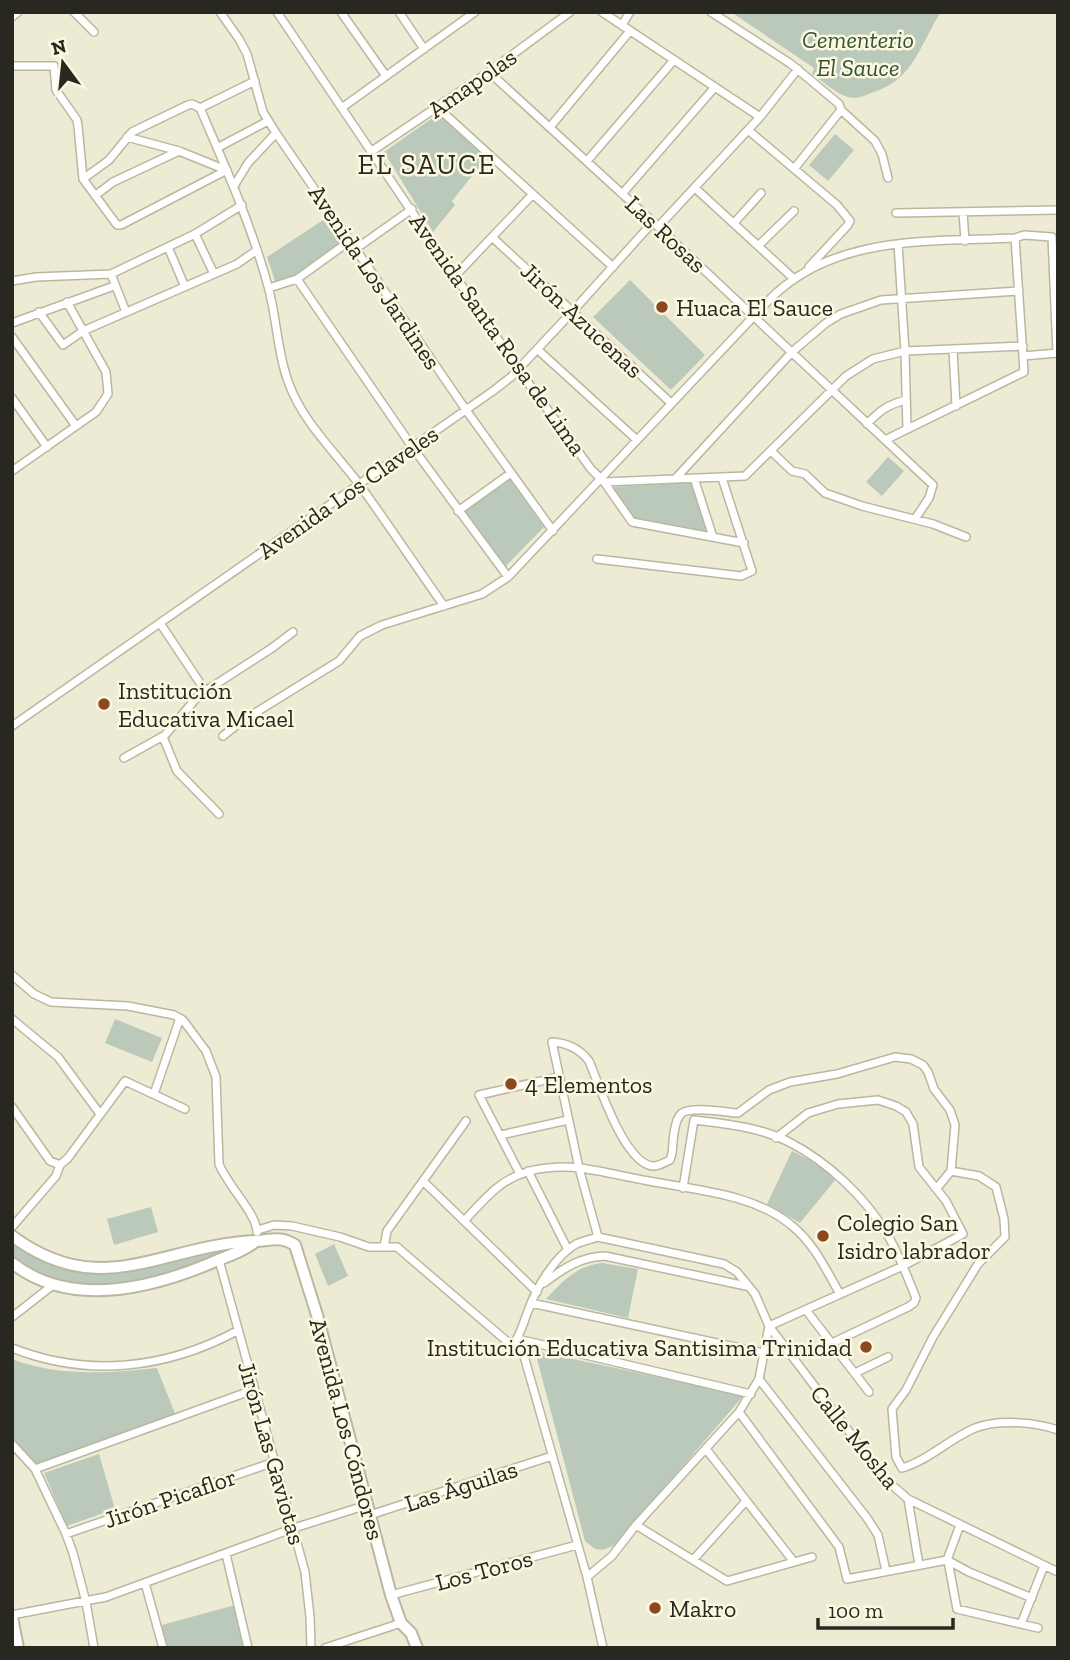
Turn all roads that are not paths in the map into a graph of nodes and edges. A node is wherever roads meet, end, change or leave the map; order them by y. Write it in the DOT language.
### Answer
graph roads {
  1 [pos="18,12"];
  2 [pos="74,12"];
  3 [pos="220,12"];
  4 [pos="277,12"];
  5 [pos="341,12"];
  6 [pos="399,12"];
  7 [pos="458,12"];
  8 [pos="475,12"];
  9 [pos="570,12"];
  10 [pos="602,12"];
  11 [pos="630,12"];
  12 [pos="711,12"];
  13 [pos="12,17"];
  14 [pos="464,20"];
  15 [pos="622,26"];
  16 [pos="630,31"];
  17 [pos="94,32"];
  18 [pos="424,49"];
  19 [pos="674,60"];
  20 [pos="12,66"];
  21 [pos="798,69"];
  22 [pos="489,72"];
  23 [pos="386,76"];
  24 [pos="255,81"];
  25 [pos="715,87"];
  26 [pos="343,107"];
  27 [pos="437,107"];
  28 [pos="200,108"];
  29 [pos="841,110"];
  30 [pos="760,117"];
  31 [pos="268,121"];
  32 [pos="550,127"];
  33 [pos="748,130"];
  34 [pos="276,133"];
  35 [pos="127,137"];
  36 [pos="217,148"];
  37 [pos="179,151"];
  38 [pos="373,151"];
  39 [pos="587,161"];
  40 [pos="793,169"];
  41 [pos="226,170"];
  42 [pos="888,178"];
  43 [pos="83,179"];
  44 [pos="234,186"];
  45 [pos="695,188"];
  46 [pos="761,193"];
  47 [pos="533,194"];
  48 [pos="622,194"];
  49 [pos="96,195"];
  50 [pos="242,205"];
  51 [pos="412,209"];
  52 [pos="1058,210"];
  53 [pos="794,211"];
  54 [pos="963,212"];
  55 [pos="896,213"];
  56 [pos="734,223"];
  57 [pos="656,225"];
  58 [pos="195,234"];
  59 [pos="492,237"];
  60 [pos="1015,238"];
  61 [pos="351,240"];
  62 [pos="965,241"];
  63 [pos="898,244"];
  64 [pos="758,246"];
  65 [pos="168,247"];
  66 [pos="356,248"];
  67 [pos="257,250"];
  68 [pos="613,267"];
  69 [pos="806,270"];
  70 [pos="111,274"];
  71 [pos="214,274"];
  72 [pos="456,275"];
  73 [pos="793,278"];
  74 [pos="296,279"];
  75 [pos="12,281"];
  76 [pos="114,286"];
  77 [pos="185,287"];
  78 [pos="269,288"];
  79 [pos="1019,291"];
  80 [pos="902,297"];
  81 [pos="68,302"];
  82 [pos="39,312"];
  83 [pos="126,312"];
  84 [pos="572,313"];
  85 [pos="753,317"];
  86 [pos="14,320"];
  87 [pos="83,331"];
  88 [pos="12,337"];
  89 [pos="1023,346"];
  90 [pos="537,349"];
  91 [pos="953,350"];
  92 [pos="905,351"];
  93 [pos="792,352"];
  94 [pos="1057,353"];
  95 [pos="1023,356"];
  96 [pos="518,369"];
  97 [pos="831,389"];
  98 [pos="12,398"];
  99 [pos="906,400"];
  100 [pos="671,403"];
  101 [pos="956,406"];
  102 [pos="466,410"];
  103 [pos="867,424"];
  104 [pos="76,426"];
  105 [pos="907,428"];
  106 [pos="637,440"];
  107 [pos="885,440"];
  108 [pos="47,447"];
  109 [pos="413,448"];
  110 [pos="771,450"];
  111 [pos="12,457"];
  112 [pos="16,469"];
  113 [pos="511,473"];
  114 [pos="676,478"];
  115 [pos="694,478"];
  116 [pos="722,478"];
  117 [pos="603,481"];
  118 [pos="358,483"];
  119 [pos="458,511"];
  120 [pos="915,519"];
  121 [pos="553,531"];
  122 [pos="713,537"];
  123 [pos="966,537"];
  124 [pos="744,543"];
  125 [pos="597,559"];
  126 [pos="508,578"];
  127 [pos="443,606"];
  128 [pos="160,623"];
  129 [pos="293,632"];
  130 [pos="204,689"];
  131 [pos="12,726"];
  132 [pos="223,736"];
  133 [pos="163,737"];
  134 [pos="124,758"];
  135 [pos="219,814"];
  136 [pos="12,975"];
  137 [pos="180,1018"];
  138 [pos="12,1019"];
  139 [pos="559,1077"];
  140 [pos="154,1094"];
  141 [pos="12,1107"];
  142 [pos="186,1109"];
  143 [pos="100,1114"];
  144 [pos="568,1120"];
  145 [pos="466,1121"];
  146 [pos="500,1135"];
  147 [pos="776,1138"];
  148 [pos="60,1165"];
  149 [pos="579,1168"];
  150 [pos="951,1171"];
  151 [pos="524,1173"];
  152 [pos="423,1181"];
  153 [pos="683,1188"];
  154 [pos="937,1188"];
  155 [pos="465,1220"];
  156 [pos="12,1227"];
  157 [pos="12,1236"];
  158 [pos="257,1236"];
  159 [pos="598,1237"];
  160 [pos="384,1247"];
  161 [pos="568,1250"];
  162 [pos="219,1260"];
  163 [pos="12,1263"];
  164 [pos="903,1266"];
  165 [pos="53,1285"];
  166 [pos="747,1286"];
  167 [pos="538,1289"];
  168 [pos="840,1294"];
  169 [pos="531,1303"];
  170 [pos="806,1310"];
  171 [pos="12,1317"];
  172 [pos="769,1326"];
  173 [pos="237,1331"];
  174 [pos="515,1343"];
  175 [pos="832,1343"];
  176 [pos="12,1348"];
  177 [pos="764,1353"];
  178 [pos="888,1357"];
  179 [pos="855,1373"];
  180 [pos="759,1379"];
  181 [pos="253,1390"];
  182 [pos="869,1392"];
  183 [pos="751,1394"];
  184 [pos="739,1412"];
  185 [pos="1058,1430"];
  186 [pos="12,1444"];
  187 [pos="706,1449"];
  188 [pos="552,1456"];
  189 [pos="274,1462"];
  190 [pos="35,1469"];
  191 [pos="908,1499"];
  192 [pos="746,1501"];
  193 [pos="369,1510"];
  194 [pos="636,1525"];
  195 [pos="960,1525"];
  196 [pos="294,1528"];
  197 [pos="66,1534"];
  198 [pos="577,1545"];
  199 [pos="226,1554"];
  200 [pos="812,1557"];
  201 [pos="693,1560"];
  202 [pos="948,1561"];
  203 [pos="794,1562"];
  204 [pos="919,1565"];
  205 [pos="1044,1566"];
  206 [pos="886,1571"];
  207 [pos="1058,1572"];
  208 [pos="587,1577"];
  209 [pos="145,1583"];
  210 [pos="391,1595"];
  211 [pos="1031,1598"];
  212 [pos="86,1602"];
  213 [pos="12,1616"];
  214 [pos="401,1623"];
  215 [pos="1021,1624"];
  216 [pos="1038,1628"];
  217 [pos="18,1648"];
  218 [pos="94,1648"];
  219 [pos="163,1648"];
  220 [pos="248,1648"];
  221 [pos="311,1648"];
  222 [pos="325,1648"];
  223 [pos="417,1648"];
  224 [pos="603,1648"];
  1 -- 13 [label="street"];
  2 -- 17 [label="street"];
  3 -- 24 [label="street, Avenida Los Jardines"];
  4 -- 26 [label="street, Avenida Santa Rosa de Lima"];
  5 -- 23 [label="street"];
  6 -- 18 [label="street"];
  7 -- 14 [label="street"];
  8 -- 14 [label="street"];
  9 -- 22 [label="street, Amapolas"];
  10 -- 15 [label="street"];
  11 -- 15 [label="street"];
  12 -- 21 [label="street"];
  14 -- 18 [label="street"];
  15 -- 16 [label="street"];
  16 -- 19 [label="street"];
  16 -- 32 [label="street"];
  18 -- 23 [label="street"];
  19 -- 25 [label="street"];
  19 -- 39 [label="street"];
  20 -- 43 [label="street"];
  21 -- 29 [label="street"];
  21 -- 30 [label="street, Avenida Los Claveles"];
  22 -- 27 [label="street, Amapolas"];
  22 -- 32 [label="street, Las Rosas"];
  23 -- 26 [label="street"];
  24 -- 28 [label="street"];
  24 -- 31 [label="street, Avenida Los Jardines"];
  25 -- 30 [label="street"];
  25 -- 48 [label="street"];
  26 -- 38 [label="street, Avenida Santa Rosa de Lima"];
  27 -- 38 [label="street, Amapolas"];
  27 -- 47 [label="street"];
  28 -- 35 [label="street"];
  28 -- 36 [label="street"];
  29 -- 40 [label="street"];
  29 -- 42 [label="street"];
  30 -- 33 [label="street, Avenida Los Claveles"];
  31 -- 34 [label="street, Avenida Los Jardines"];
  31 -- 36 [label="street"];
  32 -- 39 [label="street, Las Rosas"];
  33 -- 40 [label="street"];
  33 -- 45 [label="street, Avenida Los Claveles"];
  34 -- 44 [label="street"];
  34 -- 61 [label="street, Avenida Los Jardines"];
  35 -- 37 [label="street"];
  35 -- 43 [label="street"];
  36 -- 41 [label="street"];
  37 -- 41 [label="street"];
  37 -- 49 [label="street"];
  38 -- 51 [label="street, Avenida Santa Rosa de Lima"];
  39 -- 48 [label="street, Las Rosas"];
  40 -- 69 [label="street"];
  41 -- 44 [label="street"];
  41 -- 49 [label="street"];
  43 -- 49 [label="street"];
  44 -- 50 [label="street"];
  45 -- 56 [label="street"];
  45 -- 57 [label="street, Avenida Los Claveles"];
  46 -- 56 [label="street"];
  47 -- 59 [label="street"];
  47 -- 68 [label="street"];
  48 -- 57 [label="street, Las Rosas"];
  50 -- 58 [label="street"];
  50 -- 67 [label="street"];
  51 -- 66 [label="street"];
  51 -- 72 [label="street, Avenida Santa Rosa de Lima"];
  52 -- 54 [label="street"];
  53 -- 64 [label="street"];
  54 -- 55 [label="street"];
  54 -- 62 [label="street"];
  56 -- 64 [label="street"];
  57 -- 68 [label="street, Avenida Los Claveles"];
  57 -- 85 [label="street, Las Rosas"];
  58 -- 65 [label="street"];
  58 -- 71 [label="street"];
  59 -- 72 [label="street"];
  59 -- 84 [label="street, Jirón Azucenas"];
  60 -- 62 [label="street"];
  60 -- 79 [label="street"];
  60 -- 94 [label="street"];
  61 -- 66 [label="street, Avenida Los Jardines"];
  61 -- 74 [label="street"];
  62 -- 63 [label="street"];
  63 -- 69 [label="street"];
  63 -- 80 [label="street"];
  64 -- 73 [label="street"];
  65 -- 70 [label="street"];
  65 -- 77 [label="street"];
  66 -- 102 [label="street, Avenida Los Jardines"];
  67 -- 71 [label="street"];
  67 -- 78 [label="street"];
  68 -- 84 [label="street, Avenida Los Claveles"];
  69 -- 73 [label="street"];
  70 -- 75 [label="street"];
  70 -- 76 [label="street"];
  71 -- 77 [label="street"];
  72 -- 96 [label="street, Avenida Santa Rosa de Lima"];
  73 -- 85 [label="street"];
  74 -- 78 [label="street"];
  74 -- 109 [label="street"];
  76 -- 81 [label="street"];
  76 -- 83 [label="street"];
  77 -- 83 [label="street"];
  78 -- 118 [label="street"];
  79 -- 80 [label="street"];
  79 -- 89 [label="street"];
  80 -- 92 [label="street"];
  80 -- 93 [label="street"];
  81 -- 82 [label="street"];
  81 -- 87 [label="street"];
  82 -- 86 [label="street"];
  82 -- 87 [label="street"];
  83 -- 87 [label="street"];
  84 -- 90 [label="street, Avenida Los Claveles"];
  84 -- 100 [label="street, Jirón Azucenas"];
  85 -- 93 [label="street, Las Rosas"];
  85 -- 100 [label="street"];
  87 -- 104 [label="street"];
  88 -- 104 [label="street"];
  89 -- 91 [label="street"];
  89 -- 95 [label="street"];
  90 -- 96 [label="street, Avenida Los Claveles"];
  90 -- 106 [label="street"];
  91 -- 92 [label="street"];
  91 -- 101 [label="street"];
  92 -- 97 [label="street"];
  92 -- 99 [label="street"];
  93 -- 97 [label="street, Las Rosas"];
  93 -- 114 [label="street"];
  94 -- 95 [label="street"];
  95 -- 101 [label="street"];
  96 -- 102 [label="street, Avenida Los Claveles"];
  96 -- 117 [label="street, Avenida Santa Rosa de Lima"];
  97 -- 103 [label="street, Las Rosas"];
  97 -- 110 [label="street"];
  98 -- 108 [label="street"];
  99 -- 103 [label="street"];
  99 -- 105 [label="street"];
  100 -- 106 [label="street"];
  101 -- 105 [label="street"];
  102 -- 109 [label="street, Avenida Los Claveles"];
  102 -- 113 [label="street, Avenida Los Jardines"];
  103 -- 107 [label="street, Las Rosas"];
  104 -- 108 [label="street"];
  105 -- 107 [label="street"];
  106 -- 117 [label="street"];
  107 -- 120 [label="street, Las Rosas"];
  108 -- 112 [label="street"];
  109 -- 118 [label="street, Avenida Los Claveles"];
  109 -- 119 [label="street"];
  110 -- 116 [label="street"];
  110 -- 120 [label="street"];
  111 -- 112 [label="street"];
  113 -- 119 [label="street"];
  113 -- 121 [label="street, Avenida Los Jardines"];
  114 -- 115 [label="street"];
  114 -- 117 [label="street"];
  115 -- 116 [label="street"];
  115 -- 122 [label="street"];
  116 -- 124 [label="street"];
  117 -- 121 [label="street"];
  117 -- 122 [label="street, Avenida Santa Rosa de Lima"];
  118 -- 127 [label="street"];
  118 -- 128 [label="street, Avenida Los Claveles"];
  119 -- 126 [label="street"];
  120 -- 123 [label="street"];
  121 -- 126 [label="street"];
  122 -- 124 [label="street, Avenida Santa Rosa de Lima"];
  124 -- 125 [label="street"];
  126 -- 127 [label="street"];
  127 -- 132 [label="street"];
  128 -- 130 [label="street"];
  128 -- 131 [label="street, Avenida Los Claveles"];
  129 -- 130 [label="street"];
  130 -- 133 [label="street"];
  133 -- 134 [label="street"];
  133 -- 135 [label="street"];
  136 -- 137 [label="street"];
  137 -- 140 [label="street"];
  137 -- 158 [label="street"];
  138 -- 143 [label="street"];
  139 -- 144 [label="street"];
  139 -- 146 [label="street"];
  139 -- 150 [label="street"];
  140 -- 142 [label="street"];
  140 -- 143 [label="street"];
  141 -- 148 [label="street"];
  143 -- 148 [label="street"];
  144 -- 146 [label="street"];
  144 -- 149 [label="street"];
  145 -- 152 [label="street"];
  146 -- 151 [label="street"];
  147 -- 153 [label="street"];
  147 -- 154 [label="street"];
  147 -- 164 [label="street"];
  148 -- 156 [label="street"];
  149 -- 151 [label="street"];
  149 -- 153 [label="street"];
  149 -- 159 [label="street"];
  150 -- 154 [label="street"];
  150 -- 185 [label="street"];
  151 -- 155 [label="street"];
  151 -- 161 [label="street"];
  152 -- 155 [label="street"];
  152 -- 160 [label="street"];
  153 -- 168 [label="street"];
  154 -- 164 [label="street"];
  155 -- 167 [label="street"];
  157 -- 158 [label="main road"];
  158 -- 160 [label="street"];
  158 -- 162 [label="main road"];
  158 -- 193 [label="main road, Avenida Los Cóndores"];
  159 -- 161 [label="street"];
  159 -- 166 [label="street, Calle Mosha"];
  160 -- 174 [label="street"];
  161 -- 167 [label="street"];
  162 -- 165 [label="main road"];
  162 -- 173 [label="street, Jirón Las Gaviotas"];
  163 -- 165 [label="main road"];
  164 -- 168 [label="street"];
  164 -- 175 [label="street"];
  165 -- 171 [label="street"];
  166 -- 167 [label="street"];
  166 -- 172 [label="street, Calle Mosha"];
  167 -- 169 [label="street"];
  168 -- 170 [label="street"];
  169 -- 174 [label="street"];
  169 -- 177 [label="street"];
  170 -- 172 [label="street"];
  170 -- 175 [label="street"];
  172 -- 177 [label="street"];
  172 -- 191 [label="street, Calle Mosha"];
  173 -- 176 [label="street"];
  173 -- 181 [label="street, Jirón Las Gaviotas"];
  174 -- 183 [label="street"];
  174 -- 188 [label="street"];
  175 -- 179 [label="street"];
  177 -- 180 [label="street"];
  178 -- 179 [label="street"];
  179 -- 182 [label="street"];
  180 -- 183 [label="street"];
  180 -- 206 [label="street"];
  181 -- 189 [label="street, Jirón Las Gaviotas"];
  181 -- 190 [label="street"];
  183 -- 184 [label="street"];
  184 -- 187 [label="street"];
  184 -- 206 [label="street"];
  186 -- 190 [label="street"];
  187 -- 192 [label="street"];
  187 -- 194 [label="street"];
  188 -- 193 [label="street, Las Águilas"];
  188 -- 198 [label="street"];
  189 -- 196 [label="street, Jirón Las Gaviotas"];
  189 -- 197 [label="street, Jirón Picaflor"];
  190 -- 197 [label="street"];
  191 -- 195 [label="street, Calle Mosha"];
  191 -- 204 [label="street"];
  192 -- 201 [label="street"];
  192 -- 203 [label="street"];
  193 -- 196 [label="street, Las Águilas"];
  193 -- 210 [label="main road, Avenida Los Cóndores"];
  194 -- 201 [label="street"];
  194 -- 208 [label="street"];
  195 -- 202 [label="street"];
  195 -- 205 [label="street, Calle Mosha"];
  196 -- 199 [label="street, Las Águilas"];
  196 -- 221 [label="street, Jirón Las Gaviotas"];
  197 -- 212 [label="street"];
  198 -- 208 [label="street"];
  198 -- 210 [label="street, Los Toros"];
  199 -- 209 [label="street, Las Águilas"];
  199 -- 220 [label="street"];
  200 -- 203 [label="street"];
  201 -- 203 [label="street"];
  202 -- 204 [label="street"];
  202 -- 211 [label="street"];
  202 -- 215 [label="street"];
  204 -- 206 [label="street"];
  205 -- 207 [label="street, Calle Mosha"];
  205 -- 211 [label="street"];
  208 -- 224 [label="street"];
  209 -- 212 [label="street, Las Águilas"];
  209 -- 219 [label="street"];
  210 -- 214 [label="main road, Avenida Los Cóndores"];
  211 -- 215 [label="street"];
  212 -- 213 [label="street, Las Águilas"];
  212 -- 218 [label="street"];
  213 -- 217 [label="main road"];
  214 -- 222 [label="street"];
  214 -- 223 [label="main road, Avenida Los Cóndores"];
  215 -- 216 [label="street"];
}
